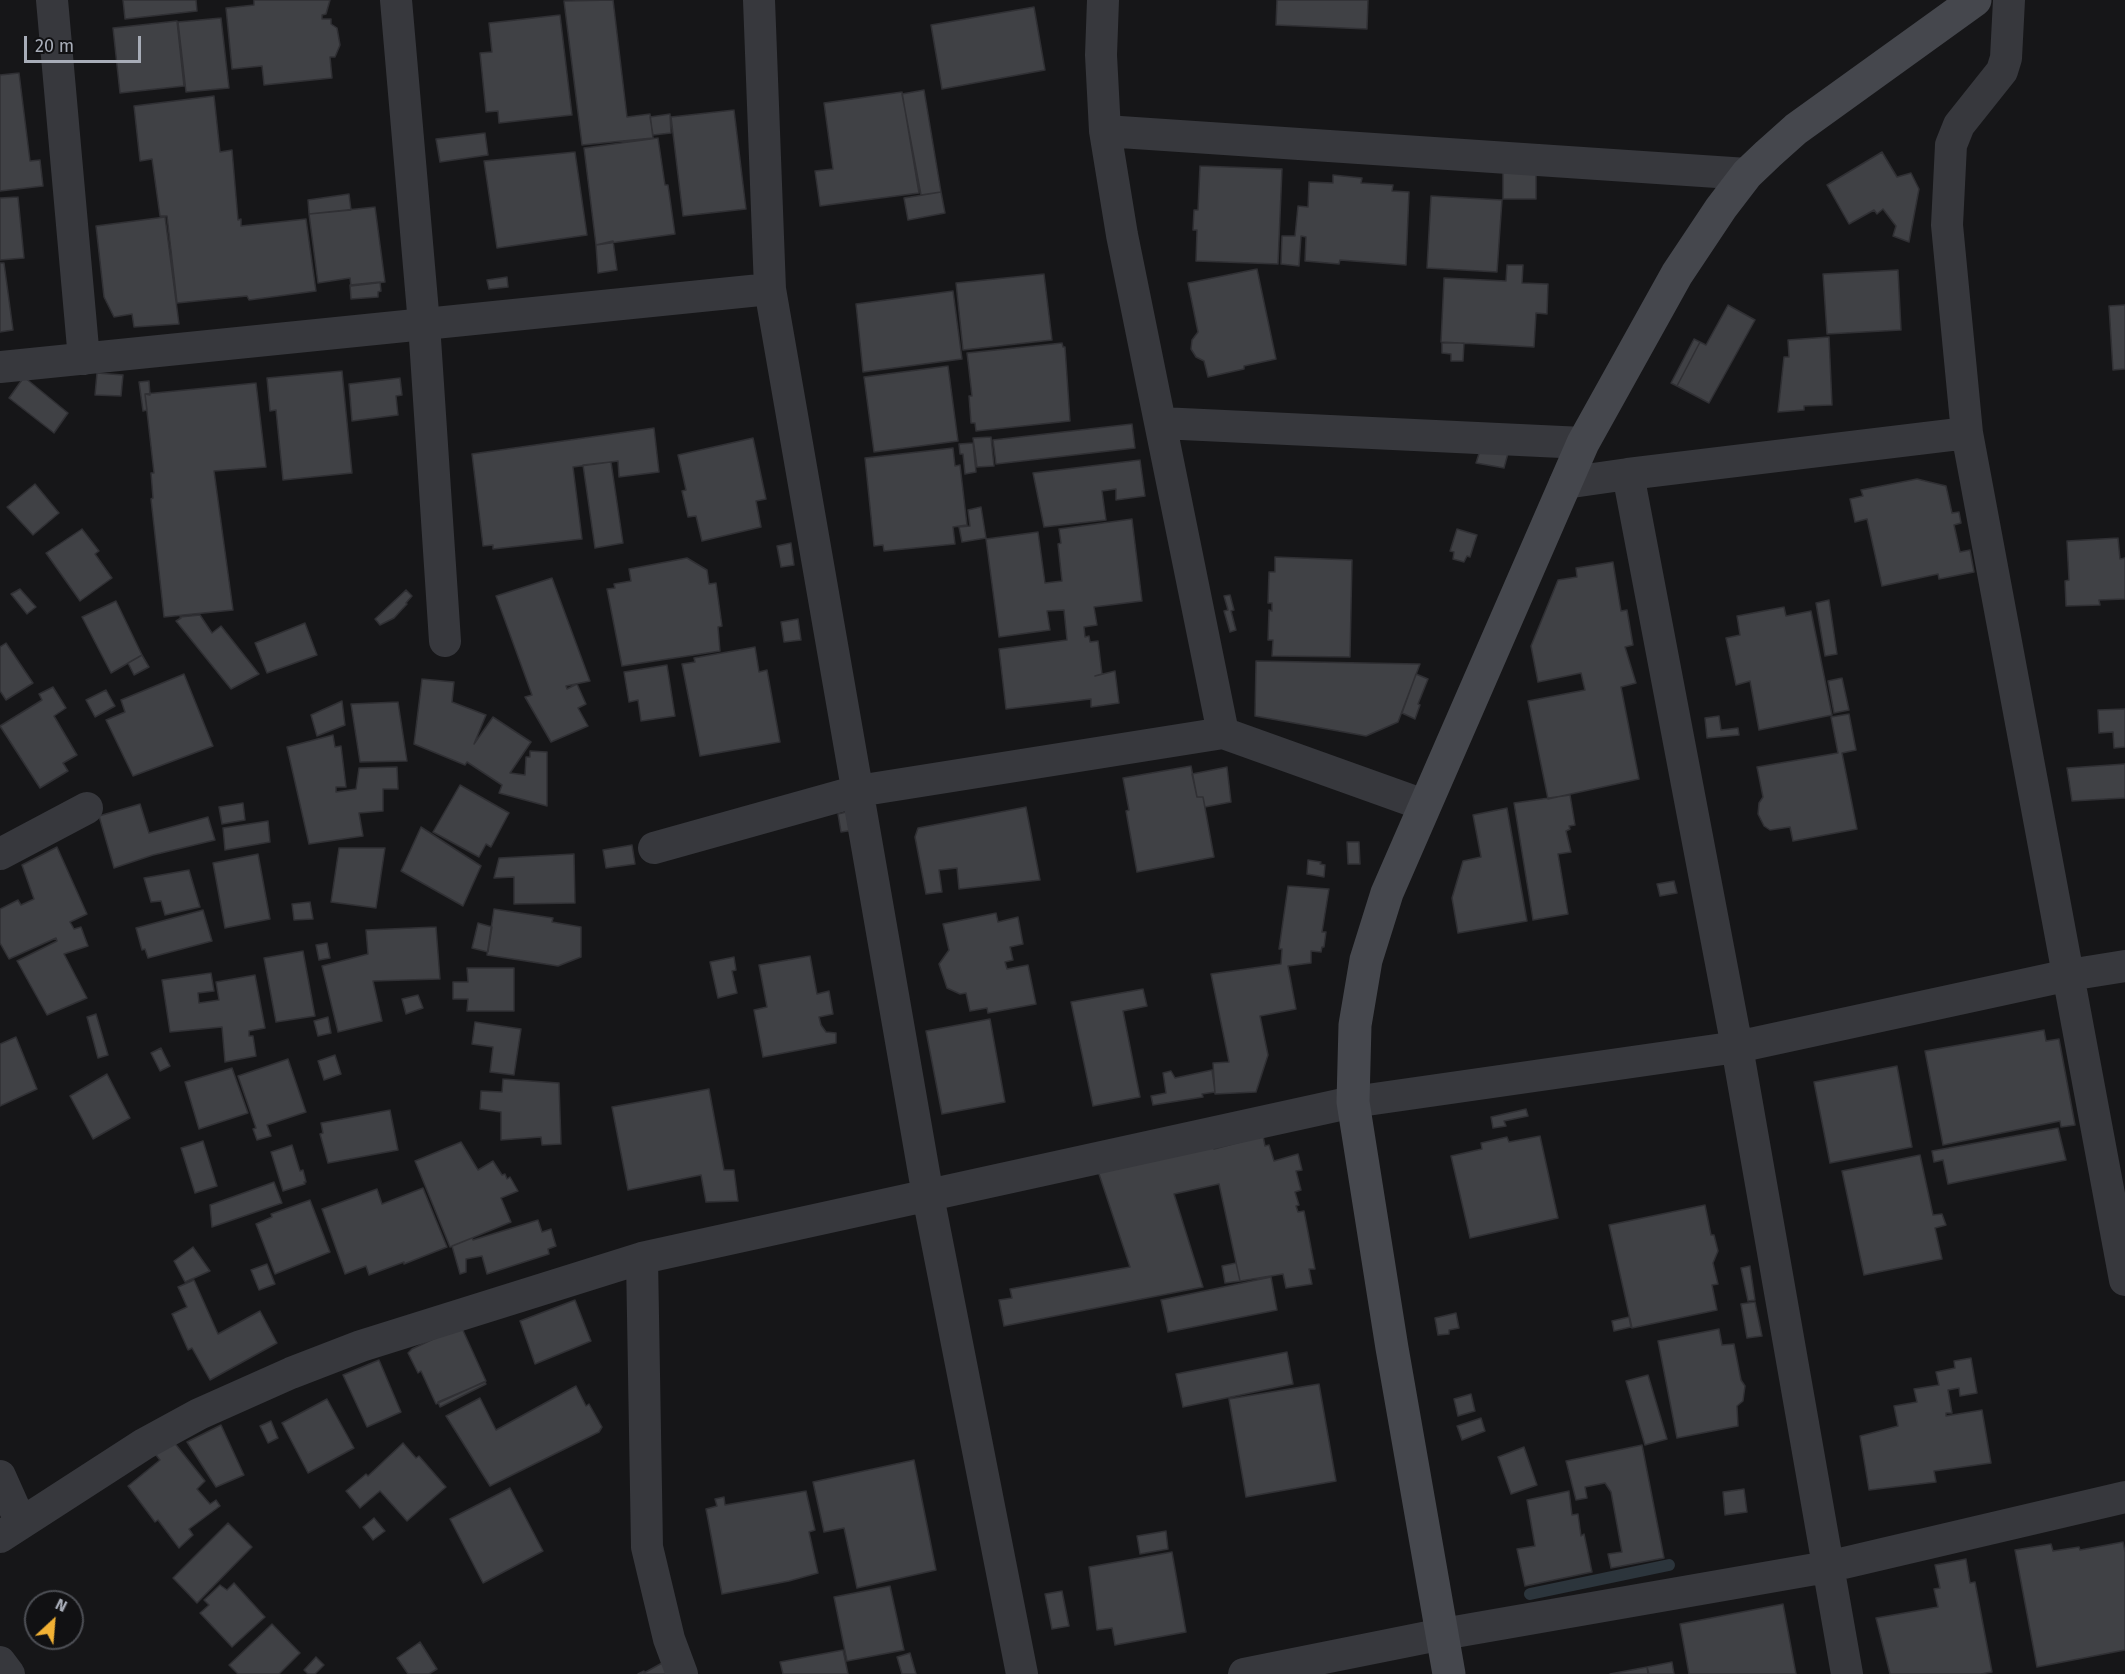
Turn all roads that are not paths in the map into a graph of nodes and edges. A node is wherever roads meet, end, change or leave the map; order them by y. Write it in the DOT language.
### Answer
graph roads {
  1 [pos="51,0"];
  2 [pos="396,0"];
  3 [pos="759,0"];
  4 [pos="1103,0"];
  5 [pos="1976,0"];
  6 [pos="2010,0"];
  7 [pos="1105,131"];
  8 [pos="1747,174"];
  9 [pos="770,289"];
  10 [pos="424,324"];
  11 [pos="84,359"];
  12 [pos="0,367"];
  13 [pos="1161,423"];
  14 [pos="1967,433"];
  15 [pos="1583,443"];
  16 [pos="1628,474"];
  17 [pos="1565,483"];
  18 [pos="445,641"];
  19 [pos="1223,733"];
  20 [pos="858,791"];
  21 [pos="1424,805"];
  22 [pos="87,808"];
  23 [pos="654,848"];
  24 [pos="0,854"];
  25 [pos="2125,966"];
  26 [pos="2069,975"];
  27 [pos="1737,1047"];
  28 [pos="1353,1102"];
  29 [pos="928,1196"];
  30 [pos="642,1258"];
  31 [pos="2125,1280"];
  32 [pos="0,1476"];
  33 [pos="2125,1497"];
  34 [pos="11,1530"];
  35 [pos="1827,1567"];
  36 [pos="1443,1634"];
  37 [pos="0,1662"];
  38 [pos="9,1674"];
  39 [pos="682,1674"];
  40 [pos="1022,1674"];
  41 [pos="1244,1674"];
  42 [pos="1449,1674"];
  43 [pos="1847,1674"];
  1 -- 11 [label="street"];
  2 -- 10 [label="street"];
  3 -- 9 [label="street"];
  4 -- 7 [label="street"];
  5 -- 8 [label="main road"];
  6 -- 14 [label="street"];
  7 -- 8 [label="street"];
  7 -- 13 [label="street"];
  8 -- 15 [label="main road"];
  9 -- 10 [label="street"];
  9 -- 20 [label="street"];
  10 -- 11 [label="street"];
  10 -- 18 [label="street"];
  11 -- 12 [label="street"];
  13 -- 15 [label="street"];
  13 -- 19 [label="street"];
  14 -- 16 [label="street"];
  14 -- 26 [label="street"];
  15 -- 17 [label="main road"];
  16 -- 17 [label="street"];
  16 -- 27 [label="street"];
  17 -- 21 [label="main road"];
  19 -- 20 [label="street"];
  19 -- 21 [label="street"];
  20 -- 23 [label="street"];
  20 -- 29 [label="street"];
  21 -- 28 [label="main road"];
  22 -- 24 [label="street"];
  25 -- 26 [label="street"];
  26 -- 27 [label="street"];
  26 -- 31 [label="street"];
  27 -- 28 [label="street"];
  27 -- 35 [label="street"];
  28 -- 29 [label="street"];
  28 -- 36 [label="main road"];
  29 -- 30 [label="street"];
  29 -- 40 [label="street"];
  30 -- 34 [label="street"];
  30 -- 39 [label="street"];
  32 -- 34 [label="street"];
  33 -- 35 [label="street"];
  35 -- 36 [label="street"];
  35 -- 43 [label="street"];
  36 -- 41 [label="street"];
  36 -- 42 [label="main road"];
  37 -- 38 [label="street"];
}
